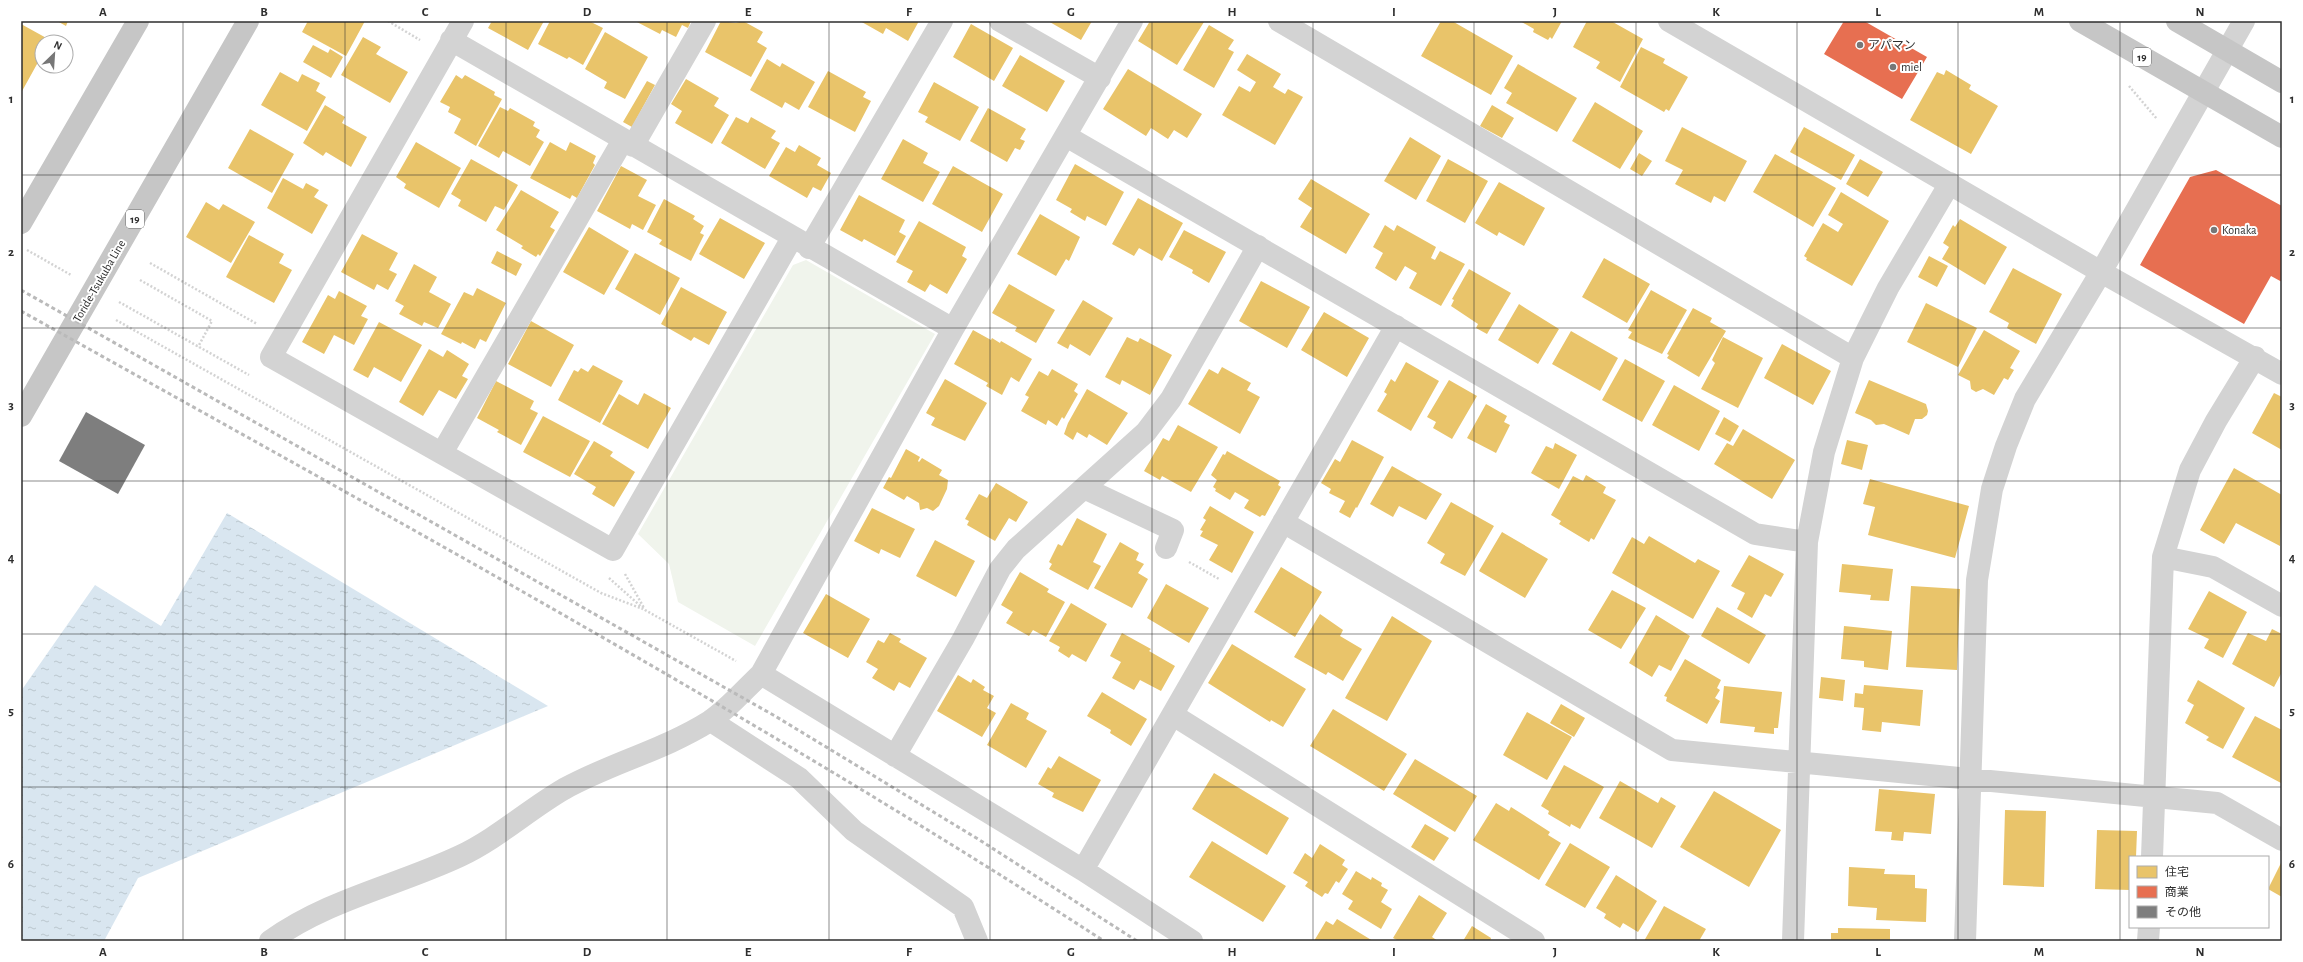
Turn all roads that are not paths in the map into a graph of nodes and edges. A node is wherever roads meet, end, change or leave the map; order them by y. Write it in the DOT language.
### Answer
graph roads {
  1 [pos="138,21"];
  2 [pos="248,21"];
  3 [pos="463,21"];
  4 [pos="705,21"];
  5 [pos="942,21"];
  6 [pos="1000,21"];
  7 [pos="1132,21"];
  8 [pos="1279,21"];
  9 [pos="1669,21"];
  10 [pos="2080,21"];
  11 [pos="2177,21"];
  12 [pos="2244,21"];
  13 [pos="448,47"];
  14 [pos="2227,50"];
  15 [pos="1100,78"];
  16 [pos="2282,82"];
  17 [pos="2204,92"];
  18 [pos="1066,136"];
  19 [pos="2282,137"];
  20 [pos="628,143"];
  21 [pos="1950,183"];
  22 [pos="21,223"];
  23 [pos="800,243"];
  24 [pos="1258,246"];
  25 [pos="2101,272"];
  26 [pos="1396,326"];
  27 [pos="953,329"];
  28 [pos="2255,357"];
  29 [pos="1853,358"];
  30 [pos="2282,374"];
  31 [pos="21,416"];
  32 [pos="442,453"];
  33 [pos="1084,488"];
  34 [pos="1283,522"];
  35 [pos="1807,542"];
  36 [pos="1166,548"];
  37 [pos="2162,557"];
  38 [pos="2282,606"];
  39 [pos="762,674"];
  40 [pos="1173,715"];
  41 [pos="711,720"];
  42 [pos="895,756"];
  43 [pos="1799,762"];
  44 [pos="1969,779"];
  45 [pos="2154,797"];
  46 [pos="2282,840"];
  47 [pos="2152,856"];
  48 [pos="1083,870"];
  49 [pos="2149,928"];
  50 [pos="270,941"];
  51 [pos="976,941"];
  52 [pos="1192,941"];
  53 [pos="1534,941"];
  54 [pos="1793,941"];
  55 [pos="1964,941"];
  56 [pos="2148,941"];
  1 -- 22 [label="main road"];
  2 -- 31 [label="main road, Toride-Tsukuba Line / 19"];
  3 -- 13 [label="street"];
  4 -- 20 [label="street"];
  5 -- 23 [label="street"];
  6 -- 15 [label="street"];
  7 -- 15 [label="street"];
  8 -- 29 [label="street"];
  9 -- 21 [label="street"];
  10 -- 17 [label="main road, 19"];
  11 -- 14 [label="main road"];
  12 -- 14 [label="street"];
  13 -- 20 [label="street"];
  13 -- 32 [label="street"];
  14 -- 16 [label="main road"];
  14 -- 17 [label="street"];
  15 -- 18 [label="street"];
  17 -- 19 [label="main road, 19"];
  17 -- 25 [label="street"];
  18 -- 24 [label="street"];
  18 -- 27 [label="street"];
  20 -- 23 [label="street"];
  20 -- 32 [label="street"];
  21 -- 25 [label="street"];
  21 -- 29 [label="street"];
  23 -- 27 [label="street"];
  23 -- 32 [label="street"];
  24 -- 26 [label="street"];
  24 -- 33 [label="street"];
  25 -- 28 [label="street"];
  25 -- 44 [label="street"];
  26 -- 34 [label="street"];
  26 -- 35 [label="street"];
  27 -- 39 [label="street"];
  28 -- 30 [label="street"];
  28 -- 37 [label="street"];
  29 -- 35 [label="street"];
  33 -- 36 [label="street"];
  33 -- 42 [label="street"];
  34 -- 40 [label="street"];
  34 -- 43 [label="street"];
  35 -- 43 [label="street"];
  37 -- 38 [label="street"];
  37 -- 45 [label="street"];
  39 -- 41 [label="street"];
  39 -- 42 [label="street"];
  40 -- 48 [label="street"];
  40 -- 53 [label="street"];
  41 -- 50 [label="street"];
  41 -- 51 [label="street"];
  42 -- 48 [label="street"];
  43 -- 44 [label="street"];
  43 -- 54 [label="street"];
  44 -- 45 [label="street"];
  44 -- 55 [label="street"];
  45 -- 46 [label="street"];
  45 -- 47 [label="street"];
  48 -- 52 [label="street"];
  49 -- 56 [label="street"];
}
